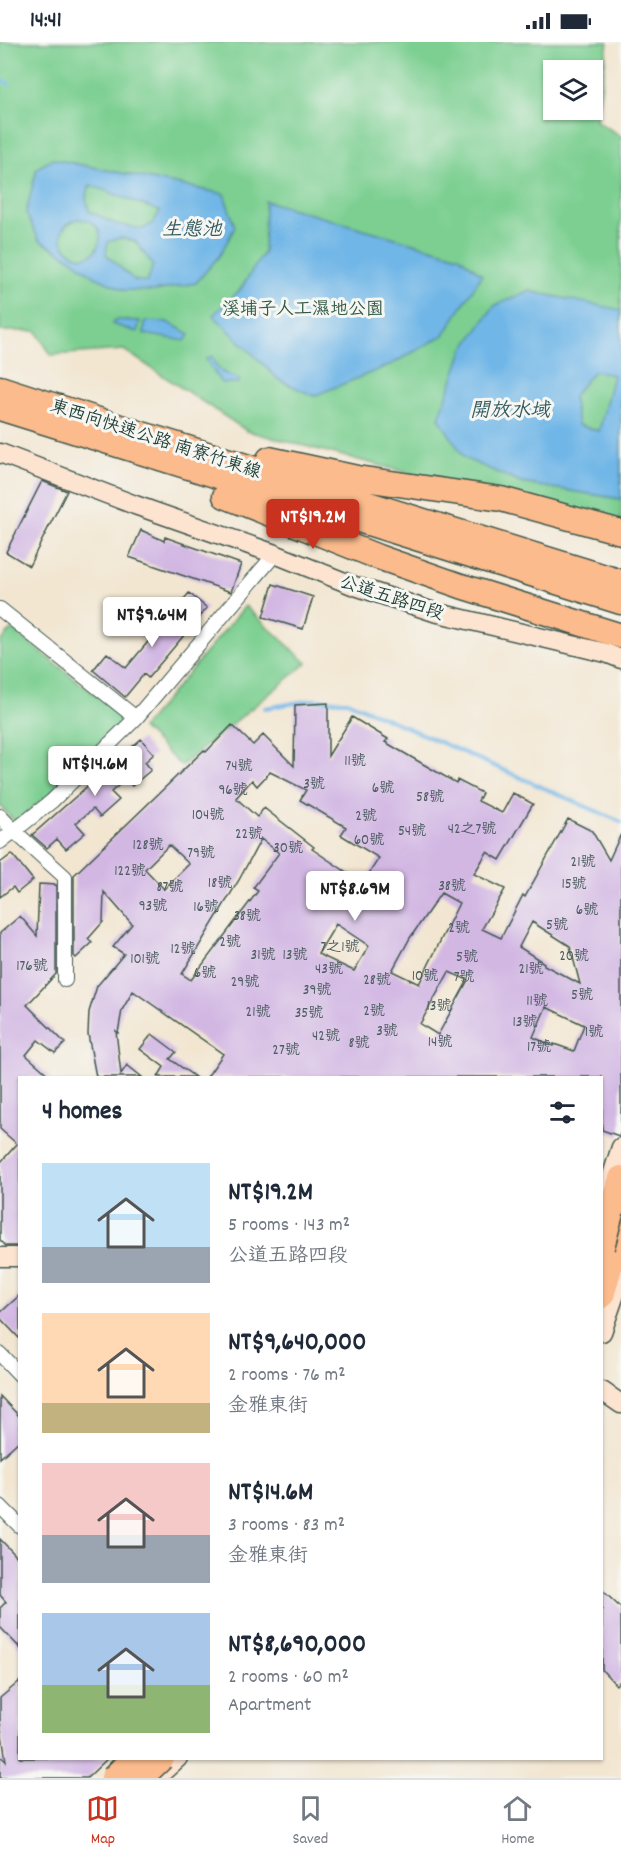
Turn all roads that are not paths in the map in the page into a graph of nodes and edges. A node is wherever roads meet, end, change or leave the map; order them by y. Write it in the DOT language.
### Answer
graph roads {
  1 [pos="0,388"];
  2 [pos="0,408"];
  3 [pos="136,442"];
  4 [pos="3,457"];
  5 [pos="621,532"];
  6 [pos="275,554"];
  7 [pos="621,582"];
  8 [pos="621,602"];
  9 [pos="0,609"];
  10 [pos="621,642"];
  11 [pos="136,718"];
  12 [pos="0,816"];
  13 [pos="14,831"];
  14 [pos="0,842"];
  15 [pos="65,980"];
  16 [pos="621,1147"];
  17 [pos="621,1178"];
  18 [pos="616,1215"];
  19 [pos="603,1233"];
  20 [pos="603,1245"];
  21 [pos="0,1257"];
  22 [pos="18,1257"];
  23 [pos="603,1273"];
  24 [pos="621,1277"];
  25 [pos="603,1290"];
  26 [pos="603,1329"];
  27 [pos="0,1354"];
  28 [pos="18,1373"];
  29 [pos="603,1392"];
  30 [pos="621,1404"];
  31 [pos="0,1506"];
  32 [pos="18,1524"];
  33 [pos="130,1760"];
  34 [pos="138,1760"];
  35 [pos="152,1760"];
  36 [pos="160,1760"];
  37 [pos="176,1760"];
  38 [pos="110,1772"];
  39 [pos="142,1778"];
  40 [pos="156,1778"];
  1 -- 3 [label="highway, 東西向快速公路 南寮竹東線"];
  2 -- 3 [label="highway, 東西向快速公路 南寮竹東線"];
  3 -- 5 [label="highway"];
  3 -- 7 [label="highway, 東西向快速公路 南寮竹東線"];
  3 -- 8 [label="highway, 東西向快速公路 南寮竹東線"];
  3 -- 10 [label="highway"];
  4 -- 6 [label="street, 公道五路四段"];
  6 -- 10 [label="street, 公道五路四段"];
  6 -- 11 [label="street"];
  9 -- 11 [label="street"];
  11 -- 13 [label="street"];
  12 -- 13 [label="street"];
  13 -- 14 [label="street"];
  13 -- 15 [label="street"];
  16 -- 18 [label="street"];
  17 -- 18 [label="highway"];
  18 -- 19 [label="highway, bridge"];
  18 -- 20 [label="highway, bridge"];
  18 -- 23 [label="highway"];
  18 -- 25 [label="highway"];
  21 -- 22 [label="street"];
  24 -- 26 [label="street"];
  27 -- 28 [label="street"];
  29 -- 30 [label="street"];
  31 -- 32 [label="street"];
  33 -- 38 [label="highway, bridge"];
  34 -- 38 [label="highway"];
  35 -- 39 [label="highway"];
  36 -- 39 [label="highway, bridge"];
  37 -- 40 [label="street"];
}
